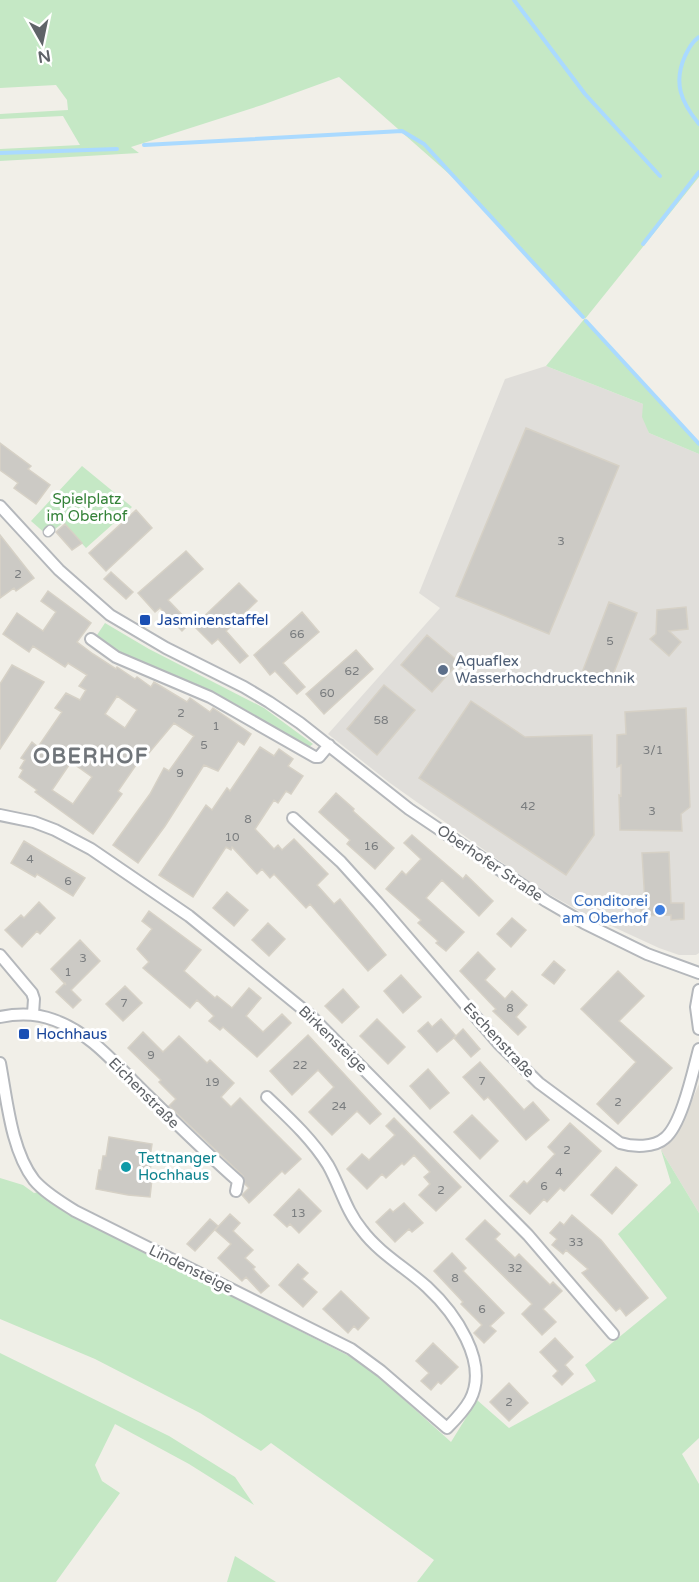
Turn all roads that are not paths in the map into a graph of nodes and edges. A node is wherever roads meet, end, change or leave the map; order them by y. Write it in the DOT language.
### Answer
graph roads {
  1 [pos="0,506"];
  2 [pos="91,639"];
  3 [pos="329,745"];
  4 [pos="0,815"];
  5 [pos="293,818"];
  6 [pos="0,955"];
  7 [pos="699,973"];
  8 [pos="699,990"];
  9 [pos="33,1014"];
  10 [pos="0,1017"];
  11 [pos="699,1029"];
  12 [pos="699,1049"];
  13 [pos="0,1064"];
  14 [pos="267,1097"];
  15 [pos="12,1120"];
  16 [pos="0,1122"];
  17 [pos="236,1191"];
  18 [pos="613,1334"];
  1 -- 3 [label="street, Oberhofer Straße"];
  2 -- 3 [label="street"];
  3 -- 7 [label="street, Oberhofer Straße"];
  4 -- 18 [label="street, Birkensteige"];
  5 -- 12 [label="street, Eschenstraße"];
  6 -- 9 [label="street"];
  8 -- 11 [label="street"];
  9 -- 10 [label="street, Eichenstraße"];
  9 -- 17 [label="street, Eichenstraße"];
  13 -- 15 [label="street, Lindensteige"];
  14 -- 15 [label="street, Lindensteige"];
  15 -- 16 [label="street"];
}
